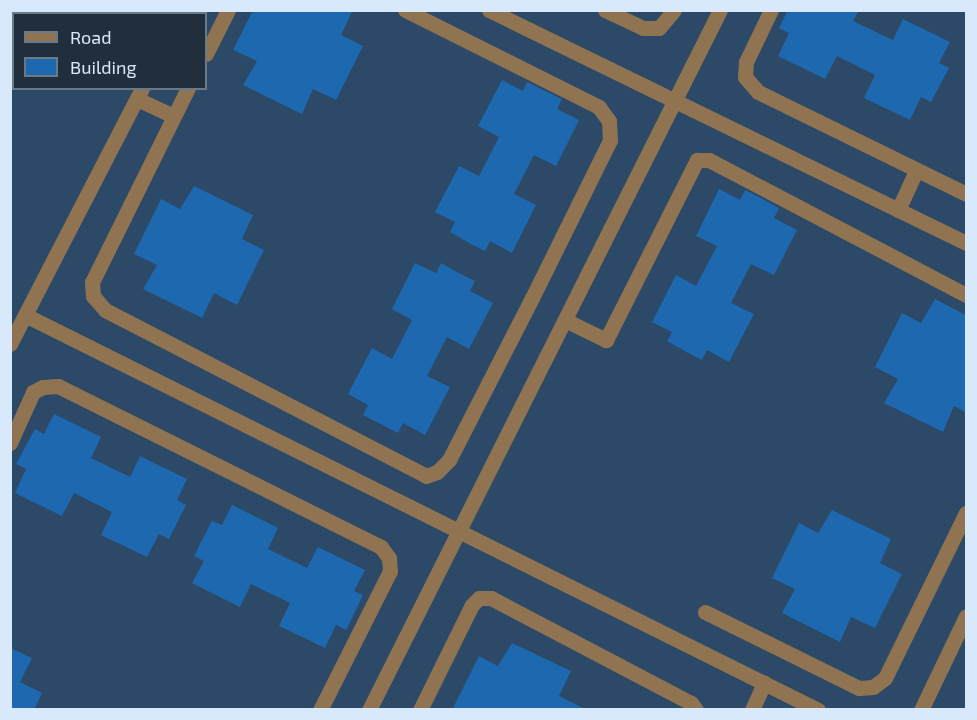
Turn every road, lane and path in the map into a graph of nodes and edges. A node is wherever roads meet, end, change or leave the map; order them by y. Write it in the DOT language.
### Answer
graph roads {
  1 [pos="228,10"];
  2 [pos="405,10"];
  3 [pos="489,10"];
  4 [pos="605,10"];
  5 [pos="674,10"];
  6 [pos="720,10"];
  7 [pos="771,10"];
  8 [pos="207,52"];
  9 [pos="187,90"];
  10 [pos="140,94"];
  11 [pos="674,102"];
  12 [pos="173,116"];
  13 [pos="916,171"];
  14 [pos="966,194"];
  15 [pos="898,210"];
  16 [pos="966,243"];
  17 [pos="966,296"];
  18 [pos="25,315"];
  19 [pos="565,320"];
  20 [pos="10,344"];
  21 [pos="10,443"];
  22 [pos="966,513"];
  23 [pos="458,532"];
  24 [pos="705,612"];
  25 [pos="966,616"];
  26 [pos="765,683"];
  27 [pos="320,710"];
  28 [pos="369,710"];
  29 [pos="420,710"];
  30 [pos="696,710"];
  31 [pos="752,710"];
  32 [pos="818,710"];
  33 [pos="921,710"];
  1 -- 8 [label="street"];
  2 -- 12 [label="street"];
  3 -- 11 [label="street"];
  4 -- 5 [label="street"];
  6 -- 11 [label="street"];
  7 -- 13 [label="street"];
  9 -- 12 [label="street"];
  10 -- 12 [label="street"];
  10 -- 18 [label="street"];
  11 -- 15 [label="street"];
  11 -- 19 [label="street"];
  13 -- 14 [label="street"];
  13 -- 15 [label="street"];
  15 -- 16 [label="street"];
  17 -- 19 [label="street"];
  18 -- 20 [label="street"];
  18 -- 23 [label="street"];
  19 -- 23 [label="street"];
  21 -- 27 [label="street"];
  22 -- 24 [label="street"];
  23 -- 26 [label="street"];
  23 -- 28 [label="street"];
  25 -- 33 [label="street"];
  26 -- 31 [label="street"];
  26 -- 32 [label="street"];
  29 -- 30 [label="street"];
}
